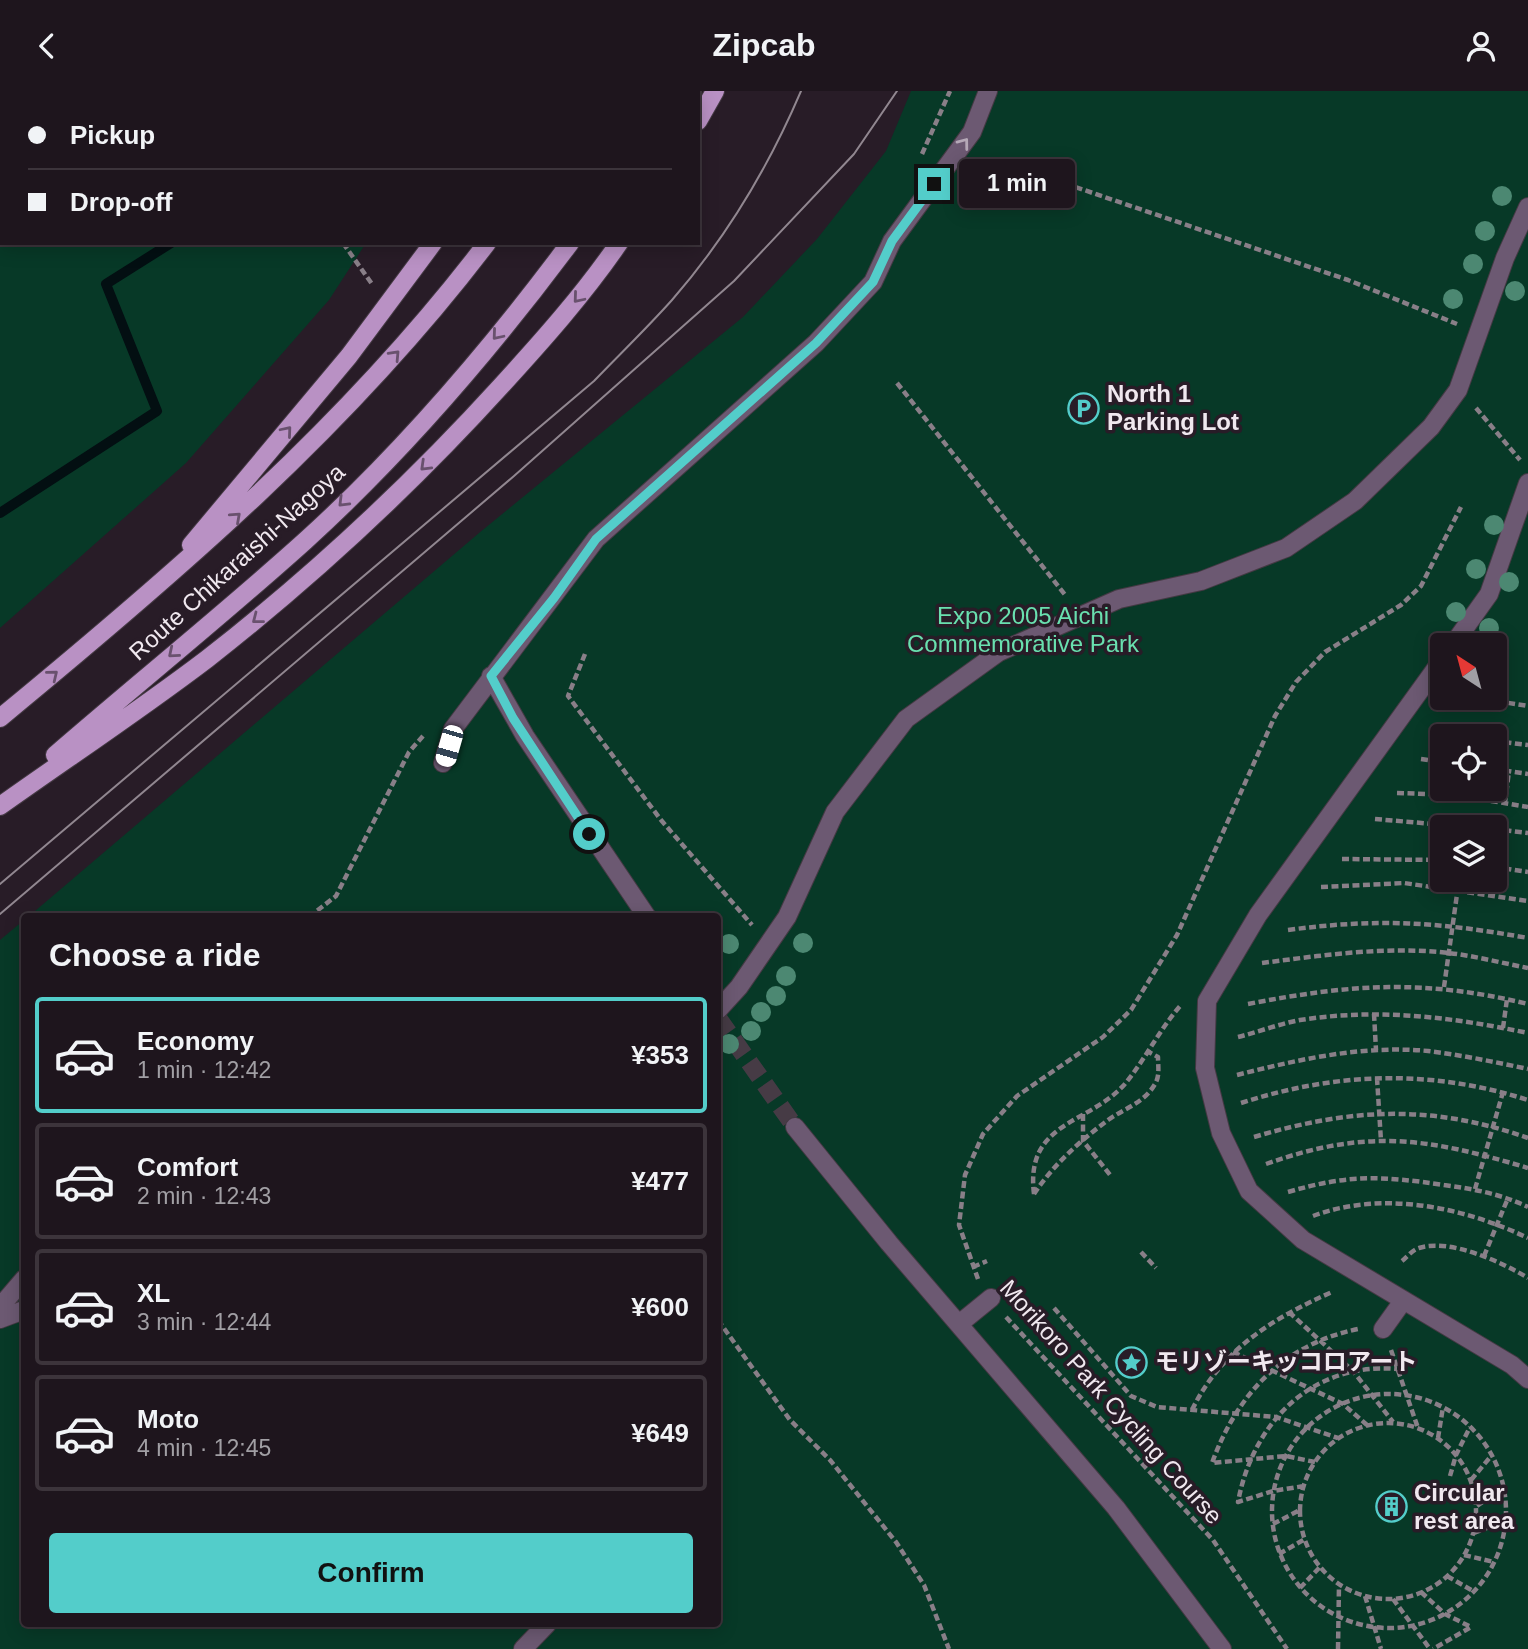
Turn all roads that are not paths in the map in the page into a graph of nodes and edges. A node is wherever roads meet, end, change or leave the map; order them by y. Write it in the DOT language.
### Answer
graph roads {
  1 [pos="715,91"];
  2 [pos="988,91"];
  3 [pos="700,117"];
  4 [pos="1528,207"];
  5 [pos="432,245"];
  6 [pos="485,245"];
  7 [pos="568,245"];
  8 [pos="618,245"];
  9 [pos="1528,483"];
  10 [pos="149,596"];
  11 [pos="1461,633"];
  12 [pos="491,676"];
  13 [pos="1430,677"];
  14 [pos="0,718"];
  15 [pos="443,763"];
  16 [pos="0,804"];
  17 [pos="643,913"];
  18 [pos="721,1007"];
  19 [pos="795,1127"];
  20 [pos="21,1282"];
  21 [pos="990,1298"];
  22 [pos="1403,1301"];
  23 [pos="0,1307"];
  24 [pos="21,1311"];
  25 [pos="0,1319"];
  26 [pos="959,1324"];
  27 [pos="1383,1329"];
  28 [pos="1528,1379"];
  29 [pos="544,1627"];
  30 [pos="523,1649"];
  31 [pos="1222,1649"];
  1 -- 3 [label="main road"];
  12 -- 2 [label="lane, one-way"];
  4 -- 18 [label="lane"];
  10 -- 5 [label="main road, one-way"];
  10 -- 6 [label="main road, Route Chikaraishi-Nagoya, one-way"];
  7 -- 16 [label="main road, Route Chikaraishi-Nagoya, one-way"];
  8 -- 16 [label="main road, one-way"];
  9 -- 11 [label="lane"];
  14 -- 10 [label="main road, Route Chikaraishi-Nagoya, one-way"];
  12 -- 15 [label="lane"];
  12 -- 17 [label="lane"];
  13 -- 22 [label="lane"];
  19 -- 26 [label="lane"];
  20 -- 23 [label="lane"];
  21 -- 26 [label="lane"];
  22 -- 27 [label="lane"];
  22 -- 28 [label="lane"];
  24 -- 25 [label="lane"];
  26 -- 31 [label="lane"];
  29 -- 30 [label="lane"];
}
